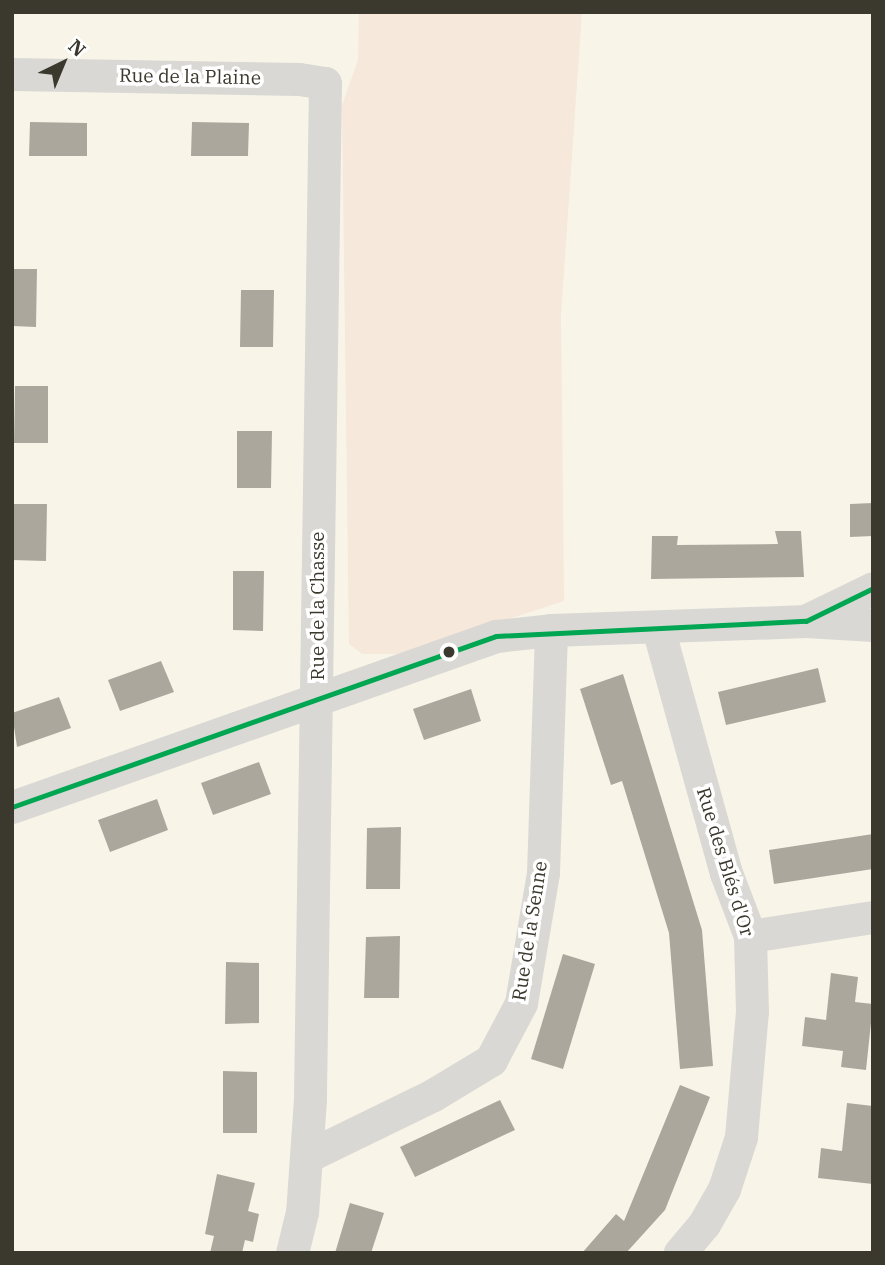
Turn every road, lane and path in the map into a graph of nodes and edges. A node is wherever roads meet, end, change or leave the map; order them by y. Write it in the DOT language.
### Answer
graph roads {
  1 [pos="12,74"];
  2 [pos="325,83"];
  3 [pos="873,588"];
  4 [pos="806,621"];
  5 [pos="873,625"];
  6 [pos="658,628"];
  7 [pos="551,630"];
  8 [pos="317,699"];
  9 [pos="12,807"];
  10 [pos="873,917"];
  11 [pos="750,936"];
  12 [pos="308,1156"];
  13 [pos="292,1253"];
  14 [pos="680,1253"];
  1 -- 2 [label="street, Rue de la Plaine"];
  2 -- 8 [label="street, Rue de la Chasse"];
  3 -- 4 [label="street"];
  4 -- 5 [label="street"];
  4 -- 6 [label="street"];
  6 -- 7 [label="street"];
  6 -- 11 [label="street, Rue des Blés d'Or"];
  7 -- 8 [label="street"];
  7 -- 12 [label="street, Rue de la Senne"];
  8 -- 9 [label="street"];
  8 -- 12 [label="street, Rue de la Chasse"];
  10 -- 11 [label="street"];
  11 -- 14 [label="street, Rue des Blés d'Or"];
  12 -- 13 [label="street, Rue de la Chasse"];
}
